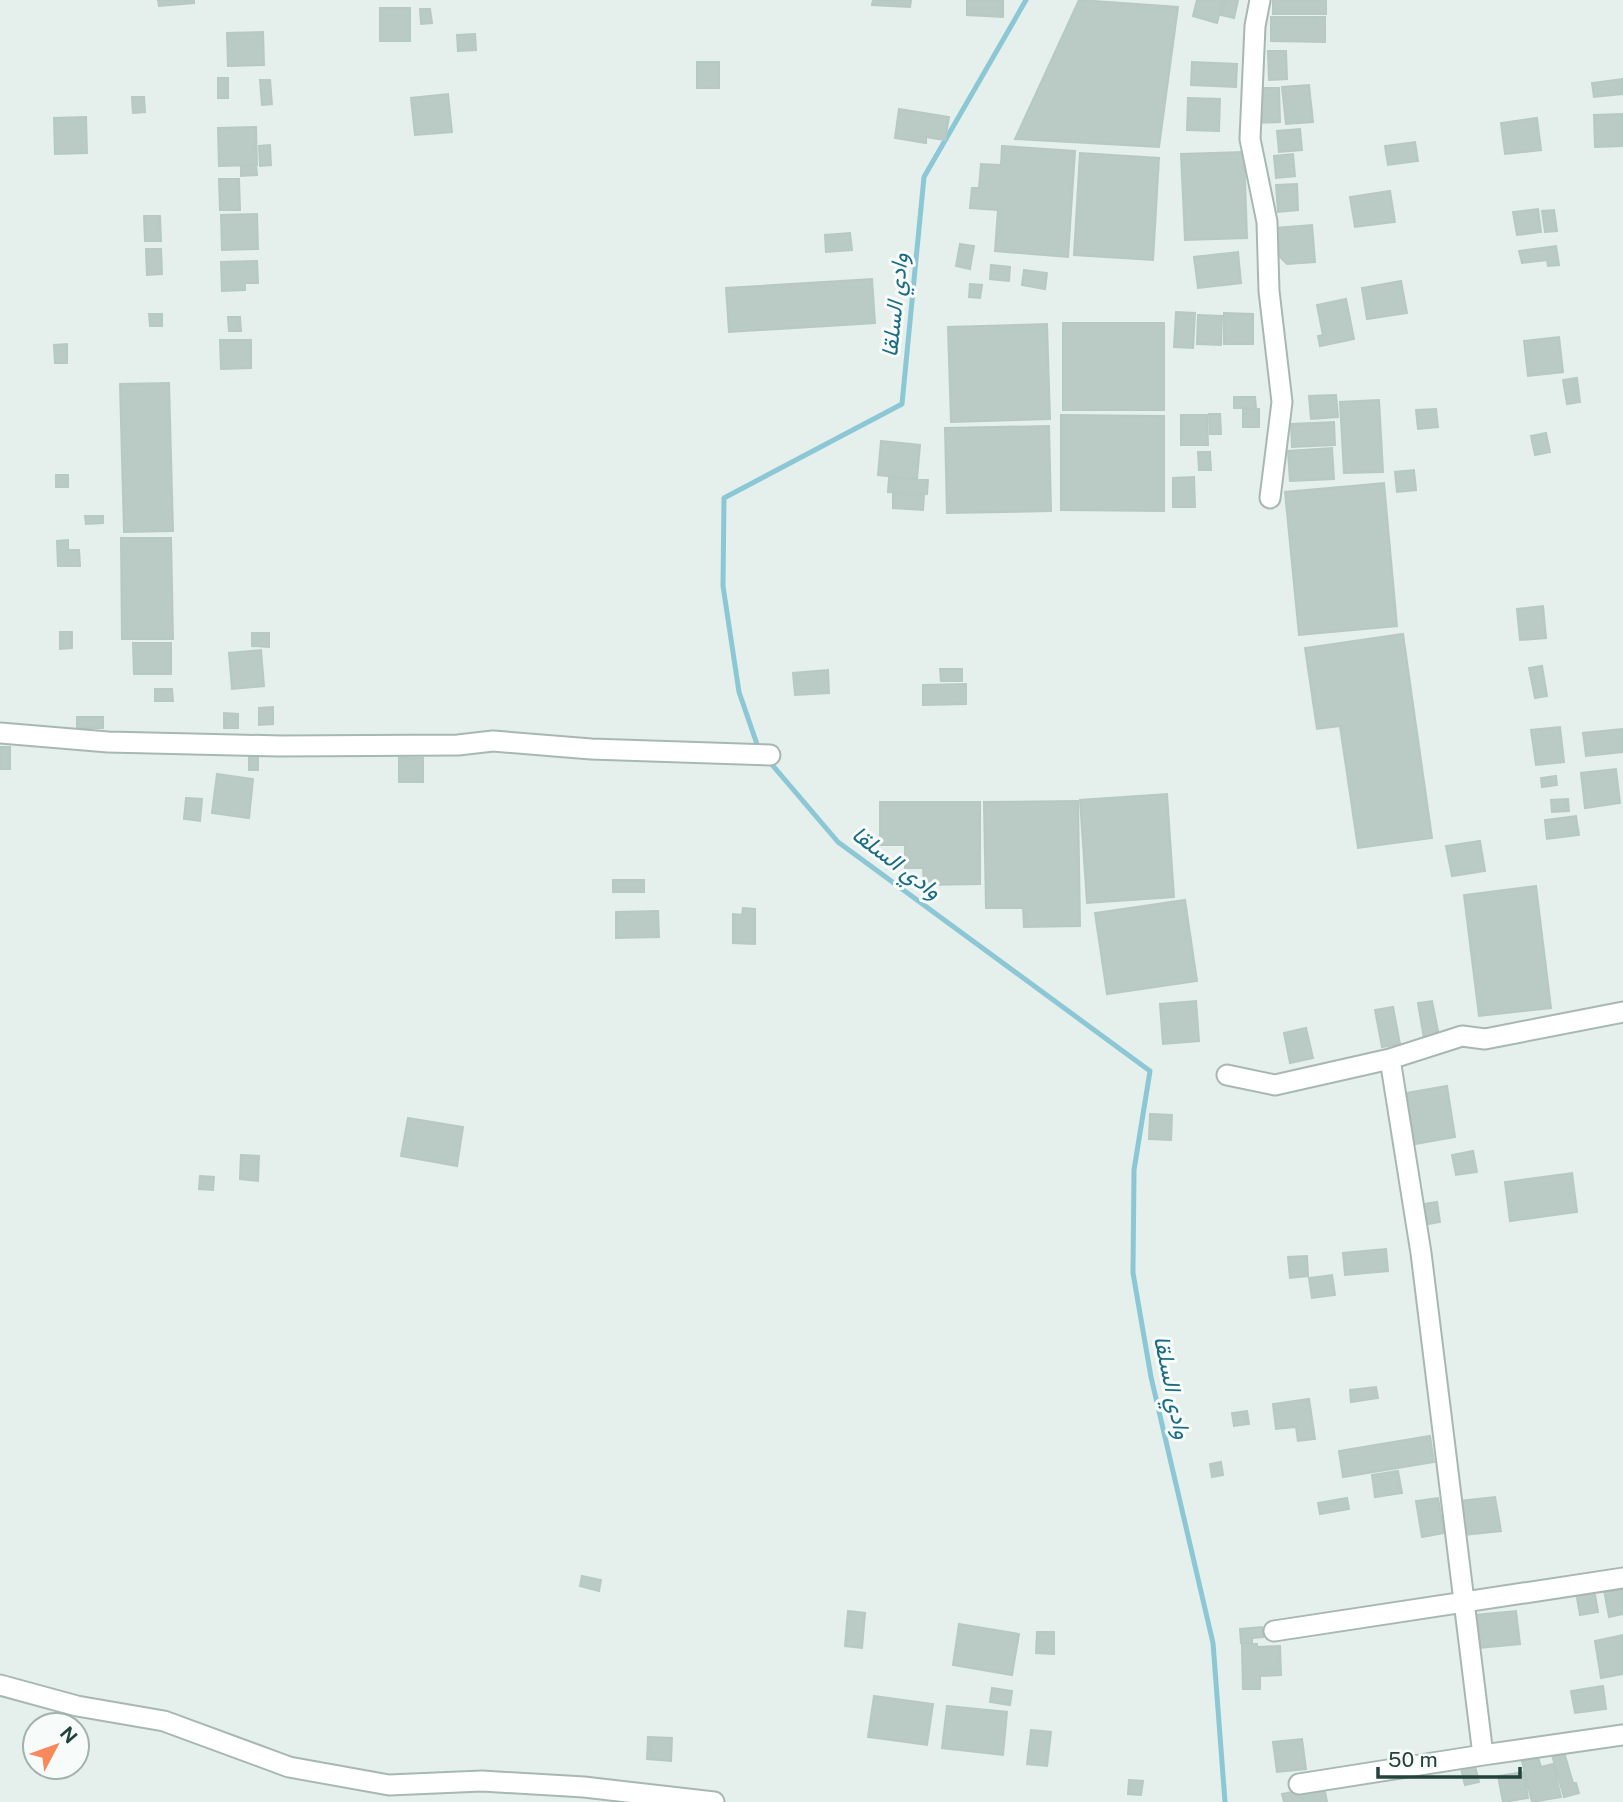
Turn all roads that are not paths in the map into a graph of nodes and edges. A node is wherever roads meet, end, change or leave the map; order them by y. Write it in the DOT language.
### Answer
graph roads {
  1 [pos="1260,0"];
  2 [pos="1270,498"];
  3 [pos="0,733"];
  4 [pos="769,755"];
  5 [pos="1623,1012"];
  6 [pos="1390,1059"];
  7 [pos="1227,1075"];
  8 [pos="1623,1578"];
  9 [pos="1465,1604"];
  10 [pos="1274,1631"];
  11 [pos="0,1685"];
  12 [pos="1623,1735"];
  13 [pos="1483,1755"];
  14 [pos="1299,1784"];
  15 [pos="714,1802"];
  1 -- 2 [label="street"];
  3 -- 4 [label="street"];
  5 -- 6 [label="street"];
  6 -- 7 [label="street"];
  6 -- 9 [label="street"];
  8 -- 9 [label="street"];
  9 -- 10 [label="street"];
  9 -- 13 [label="street"];
  11 -- 15 [label="street"];
  12 -- 13 [label="street"];
  13 -- 14 [label="street"];
}
